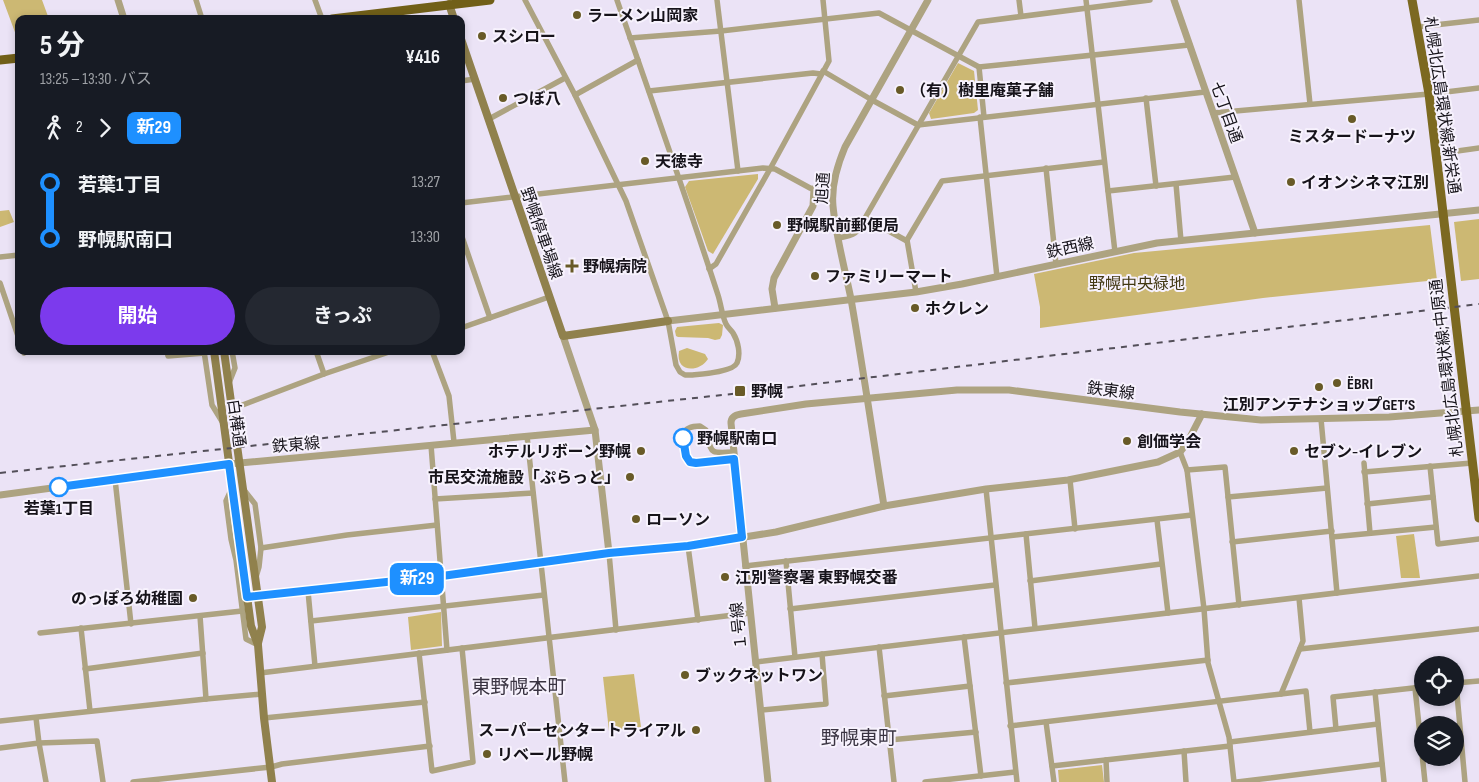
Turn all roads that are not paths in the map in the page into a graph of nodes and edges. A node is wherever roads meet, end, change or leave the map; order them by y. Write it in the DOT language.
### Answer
graph roads {
  1 [pos="118,0"];
  2 [pos="196,0"];
  3 [pos="315,0"];
  4 [pos="490,0"];
  5 [pos="525,0"];
  6 [pos="617,0"];
  7 [pos="716,0"];
  8 [pos="823,0"];
  9 [pos="928,0"];
  10 [pos="1019,0"];
  11 [pos="1086,0"];
  12 [pos="1150,0"];
  13 [pos="1174,0"];
  14 [pos="1299,0"];
  15 [pos="1412,0"];
  16 [pos="448,2"];
  17 [pos="1087,7"];
  18 [pos="123,15"];
  19 [pos="201,15"];
  20 [pos="321,15"];
  21 [pos="391,15"];
  22 [pos="453,15"];
  23 [pos="1021,16"];
  24 [pos="825,20"];
  25 [pos="1479,20"];
  26 [pos="1417,27"];
  27 [pos="911,30"];
  28 [pos="720,31"];
  29 [pos="630,38"];
  30 [pos="1189,45"];
  31 [pos="465,50"];
  32 [pos="1092,54"];
  33 [pos="958,56"];
  34 [pos="15,58"];
  35 [pos="0,60"];
  36 [pos="638,60"];
  37 [pos="979,67"];
  38 [pos="822,72"];
  39 [pos="565,78"];
  40 [pos="475,79"];
  41 [pos="465,80"];
  42 [pos="727,82"];
  43 [pos="1479,88"];
  44 [pos="649,91"];
  45 [pos="1205,92"];
  46 [pos="1429,94"];
  47 [pos="575,95"];
  48 [pos="1146,98"];
  49 [pos="872,100"];
  50 [pos="1098,104"];
  51 [pos="1310,104"];
  52 [pos="1212,113"];
  53 [pos="982,117"];
  54 [pos="489,119"];
  55 [pos="918,124"];
  56 [pos="1479,148"];
  57 [pos="1436,154"];
  58 [pos="1104,162"];
  59 [pos="1046,168"];
  60 [pos="770,169"];
  61 [pos="738,171"];
  62 [pos="986,175"];
  63 [pos="1235,177"];
  64 [pos="679,178"];
  65 [pos="1176,184"];
  66 [pos="618,185"];
  67 [pos="1156,186"];
  68 [pos="814,189"];
  69 [pos="1108,191"];
  70 [pos="833,192"];
  71 [pos="515,197"];
  72 [pos="465,203"];
  73 [pos="1479,210"];
  74 [pos="1444,214"];
  75 [pos="867,219"];
  76 [pos="1255,233"];
  77 [pos="839,238"];
  78 [pos="1181,240"];
  79 [pos="907,241"];
  80 [pos="465,246"];
  81 [pos="1115,252"];
  82 [pos="15,255"];
  83 [pos="0,257"];
  84 [pos="1056,264"];
  85 [pos="709,269"];
  86 [pos="997,277"];
  87 [pos="0,283"];
  88 [pos="916,292"];
  89 [pos="550,298"];
  90 [pos="851,300"];
  91 [pos="775,308"];
  92 [pos="724,314"];
  93 [pos="490,318"];
  94 [pos="668,320"];
  95 [pos="15,327"];
  96 [pos="465,327"];
  97 [pos="563,336"];
  98 [pos="205,355"];
  99 [pos="215,355"];
  100 [pos="224,355"];
  101 [pos="233,355"];
  102 [pos="317,355"];
  103 [pos="376,355"];
  104 [pos="434,355"];
  105 [pos="324,374"];
  106 [pos="228,385"];
  107 [pos="867,398"];
  108 [pos="232,409"];
  109 [pos="1479,410"];
  110 [pos="1466,412"];
  111 [pos="741,414"];
  112 [pos="1202,414"];
  113 [pos="1321,419"];
  114 [pos="224,424"];
  115 [pos="596,430"];
  116 [pos="527,436"];
  117 [pos="454,442"];
  118 [pos="431,445"];
  119 [pos="1180,452"];
  120 [pos="734,455"];
  121 [pos="239,463"];
  122 [pos="1364,463"];
  123 [pos="1472,463"];
  124 [pos="229,464"];
  125 [pos="1430,466"];
  126 [pos="1187,470"];
  127 [pos="1364,472"];
  128 [pos="115,480"];
  129 [pos="1070,480"];
  130 [pos="232,488"];
  131 [pos="1328,488"];
  132 [pos="243,489"];
  133 [pos="986,489"];
  134 [pos="533,493"];
  135 [pos="0,495"];
  136 [pos="1228,496"];
  137 [pos="1433,497"];
  138 [pos="435,499"];
  139 [pos="1367,504"];
  140 [pos="884,506"];
  141 [pos="1192,516"];
  142 [pos="1479,518"];
  143 [pos="1156,520"];
  144 [pos="437,525"];
  145 [pos="1436,527"];
  146 [pos="1075,528"];
  147 [pos="1370,533"];
  148 [pos="1026,534"];
  149 [pos="1332,534"];
  150 [pos="742,537"];
  151 [pos="990,538"];
  152 [pos="1479,538"];
  153 [pos="1232,542"];
  154 [pos="688,546"];
  155 [pos="261,548"];
  156 [pos="609,553"];
  157 [pos="786,561"];
  158 [pos="540,562"];
  159 [pos="1161,564"];
  160 [pos="745,566"];
  161 [pos="442,576"];
  162 [pos="1479,576"];
  163 [pos="255,578"];
  164 [pos="1030,581"];
  165 [pos="995,585"];
  166 [pos="308,591"];
  167 [pos="1338,593"];
  168 [pos="544,595"];
  169 [pos="257,596"];
  170 [pos="247,597"];
  171 [pos="1299,598"];
  172 [pos="1239,604"];
  173 [pos="444,607"];
  174 [pos="790,609"];
  175 [pos="1204,609"];
  176 [pos="242,611"];
  177 [pos="750,613"];
  178 [pos="1168,613"];
  179 [pos="200,616"];
  180 [pos="698,620"];
  181 [pos="311,621"];
  182 [pos="131,624"];
  183 [pos="81,628"];
  184 [pos="1035,628"];
  185 [pos="1479,629"];
  186 [pos="616,630"];
  187 [pos="1000,632"];
  188 [pos="40,633"];
  189 [pos="964,637"];
  190 [pos="549,638"];
  191 [pos="258,645"];
  192 [pos="879,647"];
  193 [pos="462,648"];
  194 [pos="1300,649"];
  195 [pos="447,650"];
  196 [pos="203,653"];
  197 [pos="419,653"];
  198 [pos="822,654"];
  199 [pos="795,657"];
  200 [pos="1208,660"];
  201 [pos="756,662"];
  202 [pos="315,666"];
  203 [pos="85,668"];
  204 [pos="260,673"];
  205 [pos="1479,682"];
  206 [pos="1006,683"];
  207 [pos="1464,683"];
  208 [pos="970,686"];
  209 [pos="1414,688"];
  210 [pos="1375,692"];
  211 [pos="262,694"];
  212 [pos="1281,694"];
  213 [pos="884,696"];
  214 [pos="206,699"];
  215 [pos="425,702"];
  216 [pos="1219,702"];
  217 [pos="1417,706"];
  218 [pos="1457,706"];
  219 [pos="761,710"];
  220 [pos="90,711"];
  221 [pos="36,718"];
  222 [pos="264,718"];
  223 [pos="0,722"];
  224 [pos="1046,722"];
  225 [pos="1378,724"];
  226 [pos="1010,726"];
  227 [pos="1336,729"];
  228 [pos="976,732"];
  229 [pos="1310,732"];
  230 [pos="889,740"];
  231 [pos="39,743"];
  232 [pos="1230,744"];
  233 [pos="430,746"];
  234 [pos="0,748"];
  235 [pos="1184,751"];
  236 [pos="1106,760"];
  237 [pos="1382,764"];
  238 [pos="1052,766"];
  239 [pos="271,767"];
  240 [pos="1015,772"];
  241 [pos="981,776"];
  242 [pos="46,782"];
  243 [pos="103,782"];
  244 [pos="133,782"];
  245 [pos="272,782"];
  246 [pos="565,782"];
  247 [pos="768,782"];
  248 [pos="894,782"];
  249 [pos="925,782"];
  250 [pos="1017,782"];
  251 [pos="1054,782"];
  252 [pos="1107,782"];
  253 [pos="1186,782"];
  254 [pos="1235,782"];
  255 [pos="1384,782"];
  256 [pos="1425,782"];
  257 [pos="1465,782"];
  1 -- 18 [label="street"];
  2 -- 19 [label="street"];
  3 -- 20 [label="street"];
  4 -- 16 [label="highway"];
  5 -- 39 [label="street"];
  6 -- 29 [label="street"];
  7 -- 28 [label="street"];
  8 -- 24 [label="street"];
  9 -- 27 [label="street, 旭通"];
  10 -- 23 [label="street"];
  11 -- 17 [label="street"];
  12 -- 17 [label="street"];
  13 -- 30 [label="street, 七丁目通"];
  14 -- 51 [label="street"];
  15 -- 26 [label="main road, 札幌北広島環状線;新栄通"];
  16 -- 21 [label="highway"];
  16 -- 22 [label="main road"];
  17 -- 23 [label="street"];
  17 -- 32 [label="street"];
  23 -- 33 [label="street"];
  24 -- 27 [label="street"];
  24 -- 28 [label="street"];
  24 -- 38 [label="street"];
  25 -- 26 [label="street"];
  26 -- 46 [label="main road, 札幌北広島環状線;新栄通"];
  27 -- 33 [label="street"];
  27 -- 49 [label="street, 旭通"];
  28 -- 29 [label="street"];
  28 -- 42 [label="street"];
  29 -- 36 [label="street"];
  30 -- 32 [label="street"];
  30 -- 45 [label="street, 七丁目通"];
  31 -- 40 [label="main road, 野幌停車場線"];
  32 -- 37 [label="street"];
  32 -- 50 [label="street"];
  33 -- 37 [label="street"];
  33 -- 55 [label="street"];
  34 -- 35 [label="highway"];
  36 -- 44 [label="street"];
  36 -- 47 [label="street"];
  37 -- 53 [label="street"];
  38 -- 42 [label="street"];
  38 -- 49 [label="street"];
  38 -- 60 [label="street"];
  39 -- 47 [label="street"];
  39 -- 54 [label="street"];
  40 -- 41 [label="street"];
  40 -- 54 [label="main road, 野幌停車場線"];
  42 -- 44 [label="street"];
  42 -- 61 [label="street"];
  43 -- 46 [label="street"];
  44 -- 64 [label="street"];
  45 -- 48 [label="street"];
  45 -- 52 [label="street, 七丁目通"];
  46 -- 51 [label="street"];
  46 -- 57 [label="main road, 札幌北広島環状線;新栄通"];
  47 -- 66 [label="street"];
  48 -- 50 [label="street"];
  48 -- 67 [label="street"];
  49 -- 55 [label="street"];
  49 -- 70 [label="street, 旭通"];
  50 -- 53 [label="street"];
  50 -- 58 [label="street"];
  51 -- 52 [label="street"];
  52 -- 63 [label="street, 七丁目通"];
  53 -- 55 [label="street"];
  53 -- 62 [label="street"];
  54 -- 71 [label="main road, 野幌停車場線"];
  55 -- 75 [label="street"];
  56 -- 57 [label="street"];
  57 -- 74 [label="main road, 札幌北広島環状線;新栄通"];
  58 -- 59 [label="street"];
  58 -- 69 [label="street"];
  59 -- 62 [label="street"];
  59 -- 84 [label="street"];
  60 -- 61 [label="street"];
  60 -- 68 [label="street"];
  60 -- 85 [label="street"];
  61 -- 64 [label="street"];
  62 -- 79 [label="street"];
  62 -- 86 [label="street"];
  63 -- 65 [label="street"];
  63 -- 76 [label="street, 七丁目通"];
  64 -- 66 [label="street"];
  64 -- 85 [label="street"];
  65 -- 67 [label="street"];
  65 -- 78 [label="street"];
  66 -- 71 [label="street"];
  66 -- 94 [label="street"];
  67 -- 69 [label="street"];
  68 -- 70 [label="street"];
  68 -- 91 [label="street"];
  69 -- 81 [label="street"];
  70 -- 77 [label="street, 旭通"];
  71 -- 72 [label="street"];
  71 -- 89 [label="main road, 野幌停車場線"];
  73 -- 74 [label="street, 鉄西線"];
  74 -- 76 [label="street, 鉄西線"];
  74 -- 110 [label="main road, 札幌北広島環状線;中原通"];
  75 -- 77 [label="street"];
  75 -- 79 [label="street"];
  76 -- 78 [label="street, 鉄西線"];
  77 -- 90 [label="street, 旭通"];
  78 -- 81 [label="street, 鉄西線"];
  79 -- 88 [label="street"];
  80 -- 93 [label="street"];
  81 -- 84 [label="street, 鉄西線"];
  82 -- 83 [label="street"];
  84 -- 86 [label="street, 鉄西線"];
  85 -- 92 [label="street"];
  86 -- 88 [label="street, 鉄西線"];
  87 -- 95 [label="street"];
  88 -- 90 [label="street, 鉄西線"];
  89 -- 93 [label="street"];
  89 -- 97 [label="main road, 野幌停車場線"];
  90 -- 91 [label="street, 鉄西線"];
  90 -- 107 [label="street, 旭通"];
  91 -- 92 [label="street, 鉄西線"];
  92 -- 94 [label="street, 鉄西線"];
  92 -- 94 [label="street"];
  93 -- 96 [label="street"];
  94 -- 97 [label="main road"];
  97 -- 115 [label="street"];
  98 -- 114 [label="street"];
  99 -- 114 [label="main road, 白樺通"];
  100 -- 106 [label="main road, 白樺通"];
  101 -- 106 [label="street"];
  102 -- 105 [label="street"];
  103 -- 105 [label="street"];
  104 -- 117 [label="street"];
  105 -- 108 [label="street"];
  106 -- 108 [label="main road, 白樺通"];
  107 -- 111 [label="street, 鉄東線"];
  107 -- 112 [label="street, 鉄東線"];
  107 -- 140 [label="street, 旭通"];
  108 -- 121 [label="main road, 白樺通"];
  109 -- 110 [label="street, 鉄東線"];
  110 -- 113 [label="street, 鉄東線"];
  110 -- 123 [label="main road, 札幌北広島環状線;中原通"];
  111 -- 120 [label="street, １号線"];
  112 -- 113 [label="street, 鉄東線"];
  112 -- 119 [label="street"];
  113 -- 131 [label="street"];
  114 -- 124 [label="main road, 白樺通"];
  115 -- 116 [label="street, 鉄東線"];
  115 -- 156 [label="street"];
  116 -- 117 [label="street, 鉄東線"];
  116 -- 134 [label="street"];
  117 -- 118 [label="street, 鉄東線"];
  118 -- 121 [label="street, 鉄東線"];
  118 -- 138 [label="street"];
  119 -- 126 [label="street"];
  119 -- 129 [label="street"];
  120 -- 120 [label="street"];
  120 -- 150 [label="street, １号線"];
  121 -- 124 [label="street, 鉄東線"];
  121 -- 132 [label="main road, 白樺通"];
  122 -- 127 [label="street"];
  123 -- 125 [label="street"];
  123 -- 142 [label="main road, 札幌北広島環状線;中原通"];
  124 -- 128 [label="street, 鉄東線"];
  124 -- 130 [label="main road, 白樺通"];
  125 -- 127 [label="street"];
  125 -- 137 [label="street"];
  126 -- 136 [label="street"];
  126 -- 141 [label="street"];
  127 -- 139 [label="street"];
  128 -- 135 [label="street, 鉄東線"];
  128 -- 182 [label="street"];
  129 -- 133 [label="street"];
  129 -- 146 [label="street"];
  130 -- 170 [label="main road, 白樺通"];
  130 -- 176 [label="street"];
  131 -- 136 [label="street"];
  131 -- 149 [label="street"];
  132 -- 155 [label="street"];
  132 -- 163 [label="main road, 白樺通"];
  133 -- 140 [label="street"];
  133 -- 151 [label="street"];
  134 -- 138 [label="street"];
  134 -- 158 [label="street"];
  136 -- 153 [label="street"];
  137 -- 139 [label="street"];
  137 -- 145 [label="street"];
  138 -- 144 [label="street"];
  139 -- 147 [label="street"];
  140 -- 150 [label="street"];
  141 -- 143 [label="street"];
  141 -- 175 [label="street"];
  143 -- 146 [label="street"];
  143 -- 159 [label="street"];
  144 -- 155 [label="street"];
  144 -- 161 [label="street"];
  145 -- 147 [label="street"];
  145 -- 152 [label="street"];
  146 -- 148 [label="street"];
  147 -- 149 [label="street"];
  148 -- 151 [label="street"];
  148 -- 164 [label="street"];
  149 -- 153 [label="street"];
  149 -- 167 [label="street"];
  150 -- 154 [label="street"];
  150 -- 160 [label="street, １号線"];
  151 -- 157 [label="street"];
  151 -- 165 [label="street"];
  153 -- 172 [label="street"];
  154 -- 156 [label="street"];
  154 -- 180 [label="street"];
  155 -- 163 [label="street"];
  156 -- 158 [label="street"];
  156 -- 186 [label="street"];
  157 -- 160 [label="street"];
  157 -- 174 [label="street"];
  158 -- 161 [label="street"];
  158 -- 168 [label="street"];
  159 -- 164 [label="street"];
  159 -- 178 [label="street"];
  160 -- 177 [label="street, １号線"];
  161 -- 166 [label="street"];
  161 -- 173 [label="street"];
  162 -- 167 [label="street"];
  163 -- 169 [label="main road, 白樺通"];
  164 -- 184 [label="street"];
  165 -- 174 [label="street"];
  165 -- 187 [label="street"];
  166 -- 169 [label="street"];
  166 -- 181 [label="street"];
  167 -- 171 [label="street"];
  168 -- 173 [label="street"];
  168 -- 190 [label="street"];
  169 -- 170 [label="street"];
  169 -- 191 [label="main road, 白樺通"];
  170 -- 191 [label="main road, 白樺通"];
  171 -- 172 [label="street"];
  171 -- 194 [label="street"];
  172 -- 175 [label="street"];
  173 -- 181 [label="street"];
  173 -- 195 [label="street"];
  174 -- 199 [label="street"];
  175 -- 178 [label="street"];
  175 -- 200 [label="street"];
  176 -- 179 [label="street"];
  176 -- 191 [label="street"];
  177 -- 180 [label="street"];
  177 -- 201 [label="street, １号線"];
  178 -- 184 [label="street"];
  179 -- 182 [label="street"];
  179 -- 196 [label="street"];
  180 -- 186 [label="street"];
  181 -- 202 [label="street"];
  182 -- 183 [label="street"];
  183 -- 188 [label="street"];
  183 -- 203 [label="street"];
  184 -- 187 [label="street"];
  185 -- 194 [label="street"];
  186 -- 190 [label="street"];
  187 -- 189 [label="street"];
  187 -- 206 [label="street"];
  189 -- 192 [label="street"];
  189 -- 208 [label="street"];
  190 -- 193 [label="street"];
  190 -- 246 [label="street"];
  191 -- 204 [label="main road, 白樺通"];
  192 -- 198 [label="street"];
  192 -- 213 [label="street"];
  193 -- 195 [label="street"];
  193 -- 233 [label="street"];
  194 -- 212 [label="street"];
  195 -- 197 [label="street"];
  196 -- 203 [label="street"];
  196 -- 214 [label="street"];
  197 -- 202 [label="street"];
  197 -- 215 [label="street"];
  198 -- 199 [label="street"];
  198 -- 219 [label="street"];
  199 -- 201 [label="street"];
  200 -- 206 [label="street"];
  200 -- 216 [label="street"];
  201 -- 219 [label="street, １号線"];
  202 -- 204 [label="street"];
  203 -- 220 [label="street"];
  204 -- 211 [label="main road, 白樺通"];
  205 -- 207 [label="street"];
  206 -- 226 [label="street"];
  208 -- 213 [label="street"];
  208 -- 228 [label="street"];
  209 -- 210 [label="street"];
  210 -- 225 [label="street"];
  210 -- 227 [label="street"];
  211 -- 214 [label="street"];
  211 -- 222 [label="main road, 白樺通"];
  212 -- 216 [label="street"];
  212 -- 229 [label="street"];
  213 -- 230 [label="street"];
  214 -- 220 [label="street"];
  215 -- 222 [label="street"];
  215 -- 233 [label="street"];
  216 -- 224 [label="street"];
  216 -- 232 [label="street"];
  217 -- 256 [label="street"];
  218 -- 257 [label="street"];
  219 -- 247 [label="street, １号線"];
  220 -- 221 [label="street"];
  221 -- 223 [label="street"];
  221 -- 231 [label="street"];
  222 -- 239 [label="main road, 白樺通"];
  224 -- 226 [label="street"];
  224 -- 238 [label="street"];
  225 -- 227 [label="street"];
  225 -- 237 [label="street"];
  226 -- 240 [label="street"];
  227 -- 229 [label="street"];
  228 -- 230 [label="street"];
  228 -- 241 [label="street"];
  229 -- 232 [label="street"];
  230 -- 248 [label="street"];
  231 -- 234 [label="street"];
  231 -- 242 [label="street"];
  231 -- 243 [label="street"];
  232 -- 235 [label="street"];
  232 -- 254 [label="street"];
  233 -- 239 [label="street"];
  235 -- 236 [label="street"];
  235 -- 253 [label="street"];
  236 -- 238 [label="street"];
  236 -- 252 [label="street"];
  237 -- 254 [label="street"];
  237 -- 255 [label="street"];
  238 -- 251 [label="street"];
  239 -- 244 [label="street"];
  239 -- 245 [label="main road, 白樺通"];
  240 -- 241 [label="street"];
  240 -- 250 [label="street"];
  241 -- 249 [label="street"];
}
